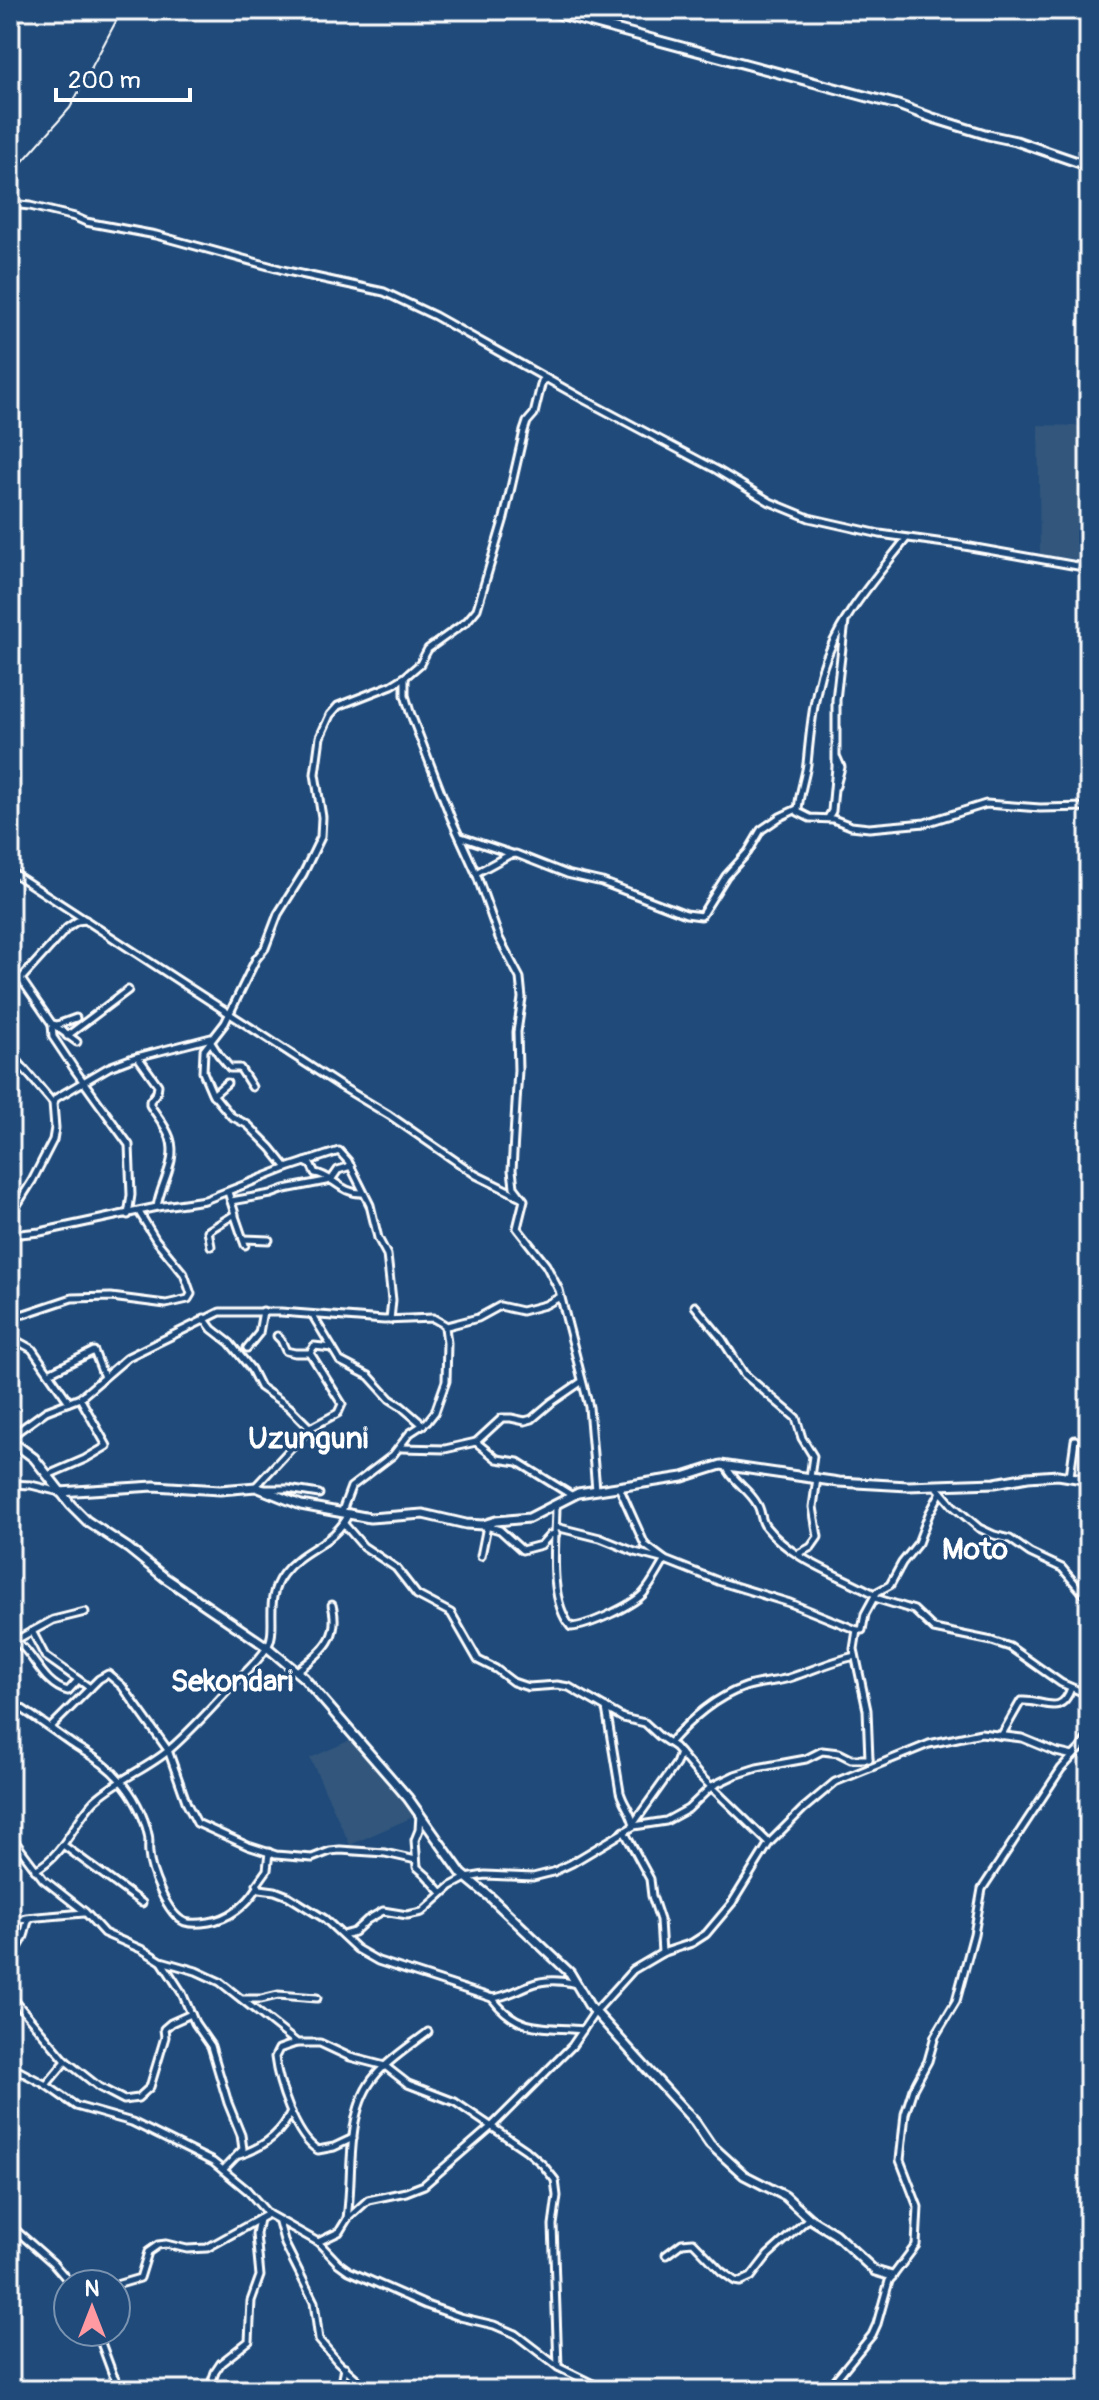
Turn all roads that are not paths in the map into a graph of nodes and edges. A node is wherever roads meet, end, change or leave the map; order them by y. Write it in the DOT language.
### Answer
graph roads {
  1 [pos="544,10"];
  2 [pos="1089,166"];
  3 [pos="10,204"];
  4 [pos="548,379"];
  5 [pos="906,538"];
  6 [pos="1089,568"];
  7 [pos="845,620"];
  8 [pos="405,677"];
  9 [pos="1089,807"];
  10 [pos="797,809"];
  11 [pos="828,818"];
  12 [pos="460,836"];
  13 [pos="513,854"];
  14 [pos="10,871"];
  15 [pos="476,873"];
  16 [pos="86,920"];
  17 [pos="21,979"];
  18 [pos="128,990"];
  19 [pos="10,991"];
  20 [pos="230,1013"];
  21 [pos="76,1018"];
  22 [pos="53,1024"];
  23 [pos="67,1036"];
  24 [pos="211,1039"];
  25 [pos="77,1042"];
  26 [pos="10,1052"];
  27 [pos="138,1057"];
  28 [pos="84,1083"];
  29 [pos="227,1083"];
  30 [pos="252,1087"];
  31 [pos="213,1095"];
  32 [pos="53,1103"];
  33 [pos="304,1162"];
  34 [pos="351,1166"];
  35 [pos="287,1168"];
  36 [pos="328,1180"];
  37 [pos="228,1192"];
  38 [pos="363,1193"];
  39 [pos="524,1199"];
  40 [pos="231,1201"];
  41 [pos="157,1207"];
  42 [pos="139,1212"];
  43 [pos="128,1215"];
  44 [pos="235,1215"];
  45 [pos="10,1216"];
  46 [pos="10,1235"];
  47 [pos="269,1240"];
  48 [pos="211,1246"];
  49 [pos="560,1297"];
  50 [pos="695,1306"];
  51 [pos="263,1311"];
  52 [pos="10,1316"];
  53 [pos="313,1316"];
  54 [pos="204,1318"];
  55 [pos="390,1320"];
  56 [pos="444,1326"];
  57 [pos="277,1336"];
  58 [pos="10,1338"];
  59 [pos="247,1348"];
  60 [pos="332,1348"];
  61 [pos="310,1353"];
  62 [pos="49,1373"];
  63 [pos="104,1377"];
  64 [pos="581,1382"];
  65 [pos="80,1398"];
  66 [pos="69,1402"];
  67 [pos="423,1425"];
  68 [pos="310,1428"];
  69 [pos="10,1438"];
  70 [pos="1075,1440"];
  71 [pos="476,1442"];
  72 [pos="400,1447"];
  73 [pos="725,1465"];
  74 [pos="48,1475"];
  75 [pos="1070,1476"];
  76 [pos="813,1478"];
  77 [pos="1089,1480"];
  78 [pos="10,1484"];
  79 [pos="619,1487"];
  80 [pos="259,1488"];
  81 [pos="939,1489"];
  82 [pos="596,1490"];
  83 [pos="60,1492"];
  84 [pos="319,1494"];
  85 [pos="571,1495"];
  86 [pos="556,1504"];
  87 [pos="345,1512"];
  88 [pos="344,1524"];
  89 [pos="485,1526"];
  90 [pos="556,1530"];
  91 [pos="798,1554"];
  92 [pos="481,1556"];
  93 [pos="665,1560"];
  94 [pos="876,1597"];
  95 [pos="1089,1600"];
  96 [pos="332,1605"];
  97 [pos="85,1612"];
  98 [pos="857,1630"];
  99 [pos="32,1631"];
  100 [pos="12,1641"];
  101 [pos="267,1647"];
  102 [pos="855,1656"];
  103 [pos="297,1671"];
  104 [pos="78,1680"];
  105 [pos="90,1688"];
  106 [pos="1071,1688"];
  107 [pos="1089,1695"];
  108 [pos="10,1701"];
  109 [pos="605,1707"];
  110 [pos="51,1727"];
  111 [pos="1089,1735"];
  112 [pos="1001,1736"];
  113 [pos="670,1742"];
  114 [pos="168,1750"];
  115 [pos="681,1752"];
  116 [pos="1073,1756"];
  117 [pos="869,1759"];
  118 [pos="870,1767"];
  119 [pos="121,1781"];
  120 [pos="712,1786"];
  121 [pos="420,1814"];
  122 [pos="634,1824"];
  123 [pos="624,1831"];
  124 [pos="10,1835"];
  125 [pos="769,1843"];
  126 [pos="63,1845"];
  127 [pos="269,1852"];
  128 [pos="416,1860"];
  129 [pos="35,1870"];
  130 [pos="466,1878"];
  131 [pos="258,1887"];
  132 [pos="442,1893"];
  133 [pos="142,1903"];
  134 [pos="85,1912"];
  135 [pos="30,1918"];
  136 [pos="10,1923"];
  137 [pos="343,1935"];
  138 [pos="662,1953"];
  139 [pos="161,1961"];
  140 [pos="10,1966"];
  141 [pos="576,1984"];
  142 [pos="10,1995"];
  143 [pos="317,1998"];
  144 [pos="492,1998"];
  145 [pos="242,1999"];
  146 [pos="595,2012"];
  147 [pos="191,2014"];
  148 [pos="583,2030"];
  149 [pos="428,2032"];
  150 [pos="297,2043"];
  151 [pos="66,2061"];
  152 [pos="10,2066"];
  153 [pos="385,2066"];
  154 [pos="46,2085"];
  155 [pos="291,2111"];
  156 [pos="492,2126"];
  157 [pos="353,2138"];
  158 [pos="239,2156"];
  159 [pos="223,2170"];
  160 [pos="268,2214"];
  161 [pos="809,2218"];
  162 [pos="259,2219"];
  163 [pos="347,2219"];
  164 [pos="279,2222"];
  165 [pos="10,2225"];
  166 [pos="318,2242"];
  167 [pos="666,2255"];
  168 [pos="57,2268"];
  169 [pos="892,2276"];
  170 [pos="132,2280"];
  171 [pos="103,2348"];
  172 [pos="345,2367"];
  173 [pos="558,2367"];
  174 [pos="122,2390"];
  175 [pos="209,2390"];
  176 [pos="341,2390"];
  177 [pos="369,2390"];
  178 [pos="605,2390"];
  179 [pos="827,2390"];
  1 -- 2 [label="street"];
  3 -- 4 [label="street"];
  4 -- 5 [label="street"];
  4 -- 8 [label="street"];
  5 -- 6 [label="street"];
  5 -- 7 [label="street"];
  7 -- 10 [label="street"];
  7 -- 11 [label="street"];
  8 -- 12 [label="street"];
  8 -- 20 [label="street"];
  9 -- 11 [label="street"];
  10 -- 11 [label="street"];
  10 -- 13 [label="street"];
  12 -- 13 [label="street"];
  12 -- 15 [label="street"];
  13 -- 15 [label="street"];
  14 -- 16 [label="street"];
  15 -- 39 [label="street"];
  16 -- 17 [label="street"];
  16 -- 20 [label="street"];
  17 -- 19 [label="street"];
  17 -- 22 [label="street"];
  18 -- 23 [label="street"];
  20 -- 24 [label="street"];
  20 -- 39 [label="street"];
  21 -- 22 [label="street"];
  22 -- 23 [label="street"];
  22 -- 28 [label="street"];
  23 -- 25 [label="street"];
  24 -- 27 [label="street"];
  24 -- 30 [label="street"];
  24 -- 31 [label="street"];
  26 -- 32 [label="street"];
  27 -- 28 [label="street"];
  27 -- 41 [label="street"];
  28 -- 32 [label="street"];
  28 -- 43 [label="street"];
  29 -- 31 [label="street"];
  31 -- 35 [label="street"];
  32 -- 45 [label="street"];
  33 -- 34 [label="street"];
  33 -- 35 [label="street"];
  33 -- 36 [label="street"];
  34 -- 36 [label="street"];
  34 -- 38 [label="street"];
  35 -- 37 [label="street"];
  36 -- 38 [label="street"];
  36 -- 40 [label="street"];
  37 -- 40 [label="street"];
  37 -- 41 [label="street"];
  38 -- 55 [label="street"];
  39 -- 49 [label="street"];
  40 -- 44 [label="street"];
  41 -- 42 [label="street"];
  42 -- 43 [label="street"];
  42 -- 52 [label="street"];
  43 -- 46 [label="street"];
  44 -- 47 [label="street"];
  44 -- 48 [label="street"];
  49 -- 56 [label="street"];
  49 -- 64 [label="street"];
  50 -- 76 [label="street"];
  51 -- 53 [label="street"];
  51 -- 54 [label="street"];
  51 -- 59 [label="street"];
  53 -- 55 [label="street"];
  53 -- 60 [label="street"];
  54 -- 63 [label="street"];
  54 -- 68 [label="street"];
  55 -- 56 [label="street"];
  56 -- 67 [label="street"];
  57 -- 61 [label="street"];
  58 -- 62 [label="street"];
  60 -- 61 [label="street"];
  60 -- 67 [label="street"];
  61 -- 68 [label="street"];
  62 -- 63 [label="street"];
  62 -- 66 [label="street"];
  63 -- 65 [label="street"];
  64 -- 71 [label="street"];
  64 -- 82 [label="street"];
  65 -- 66 [label="street"];
  65 -- 74 [label="street"];
  66 -- 69 [label="street"];
  67 -- 72 [label="street"];
  68 -- 80 [label="street"];
  69 -- 74 [label="street"];
  70 -- 75 [label="street"];
  71 -- 72 [label="street"];
  71 -- 85 [label="street"];
  72 -- 87 [label="street"];
  73 -- 76 [label="street"];
  73 -- 79 [label="street"];
  73 -- 91 [label="street"];
  74 -- 83 [label="street"];
  75 -- 77 [label="street"];
  75 -- 81 [label="street"];
  76 -- 81 [label="street"];
  76 -- 91 [label="street"];
  78 -- 83 [label="street"];
  79 -- 82 [label="street"];
  79 -- 93 [label="street"];
  80 -- 83 [label="street"];
  80 -- 84 [label="street"];
  80 -- 87 [label="street"];
  81 -- 94 [label="street"];
  81 -- 95 [label="street"];
  82 -- 85 [label="street"];
  83 -- 101 [label="street"];
  85 -- 86 [label="street"];
  86 -- 89 [label="street"];
  86 -- 90 [label="street"];
  87 -- 88 [label="street"];
  87 -- 89 [label="street"];
  88 -- 101 [label="street"];
  88 -- 109 [label="street"];
  89 -- 90 [label="street"];
  89 -- 92 [label="street"];
  90 -- 93 [label="street"];
  90 -- 93 [label="street"];
  91 -- 94 [label="street"];
  93 -- 98 [label="street"];
  94 -- 98 [label="street"];
  94 -- 106 [label="street"];
  96 -- 103 [label="street"];
  97 -- 99 [label="street"];
  98 -- 102 [label="street"];
  99 -- 100 [label="street"];
  99 -- 104 [label="street"];
  100 -- 104 [label="street"];
  101 -- 103 [label="street"];
  101 -- 114 [label="street"];
  102 -- 113 [label="street"];
  102 -- 117 [label="street"];
  103 -- 121 [label="street"];
  104 -- 105 [label="street"];
  105 -- 110 [label="street"];
  105 -- 114 [label="street"];
  106 -- 107 [label="street"];
  106 -- 112 [label="street"];
  108 -- 110 [label="street"];
  109 -- 113 [label="street"];
  109 -- 122 [label="street"];
  110 -- 119 [label="street"];
  111 -- 116 [label="street"];
  112 -- 116 [label="street"];
  112 -- 118 [label="street"];
  113 -- 115 [label="street"];
  114 -- 119 [label="street"];
  114 -- 127 [label="street"];
  115 -- 120 [label="street"];
  115 -- 122 [label="street"];
  116 -- 169 [label="street"];
  117 -- 118 [label="street"];
  117 -- 120 [label="street"];
  118 -- 125 [label="street"];
  119 -- 126 [label="street"];
  119 -- 131 [label="street"];
  120 -- 122 [label="street"];
  120 -- 125 [label="street"];
  121 -- 128 [label="street"];
  121 -- 130 [label="street"];
  122 -- 123 [label="street"];
  123 -- 130 [label="street"];
  123 -- 138 [label="street"];
  124 -- 129 [label="street"];
  125 -- 138 [label="street"];
  126 -- 129 [label="street"];
  126 -- 133 [label="street"];
  127 -- 128 [label="street"];
  127 -- 131 [label="street"];
  128 -- 132 [label="street"];
  129 -- 134 [label="street"];
  130 -- 132 [label="street"];
  130 -- 141 [label="street"];
  131 -- 137 [label="street"];
  132 -- 137 [label="street"];
  134 -- 135 [label="street"];
  134 -- 139 [label="street"];
  135 -- 136 [label="street"];
  135 -- 140 [label="street"];
  137 -- 144 [label="street"];
  138 -- 146 [label="street"];
  139 -- 145 [label="street"];
  139 -- 147 [label="street"];
  141 -- 144 [label="street"];
  141 -- 146 [label="street"];
  142 -- 151 [label="street"];
  143 -- 145 [label="street"];
  144 -- 148 [label="street"];
  145 -- 150 [label="street"];
  146 -- 148 [label="street"];
  146 -- 161 [label="street"];
  147 -- 151 [label="street"];
  147 -- 158 [label="street"];
  148 -- 156 [label="street"];
  149 -- 153 [label="street"];
  150 -- 153 [label="street"];
  150 -- 155 [label="street"];
  151 -- 154 [label="street"];
  152 -- 154 [label="street"];
  153 -- 156 [label="street"];
  153 -- 157 [label="street"];
  154 -- 159 [label="street"];
  155 -- 157 [label="street"];
  155 -- 158 [label="street"];
  156 -- 163 [label="street"];
  156 -- 173 [label="street"];
  157 -- 163 [label="street"];
  158 -- 159 [label="street"];
  159 -- 160 [label="street"];
  160 -- 162 [label="street"];
  160 -- 164 [label="street"];
  161 -- 167 [label="street"];
  161 -- 169 [label="street"];
  162 -- 170 [label="street"];
  162 -- 175 [label="street"];
  163 -- 166 [label="street"];
  164 -- 166 [label="street"];
  164 -- 172 [label="street"];
  165 -- 168 [label="street"];
  166 -- 173 [label="street"];
  169 -- 179 [label="street"];
  171 -- 174 [label="street"];
  172 -- 176 [label="street"];
  172 -- 177 [label="street"];
  173 -- 178 [label="street"];
}
